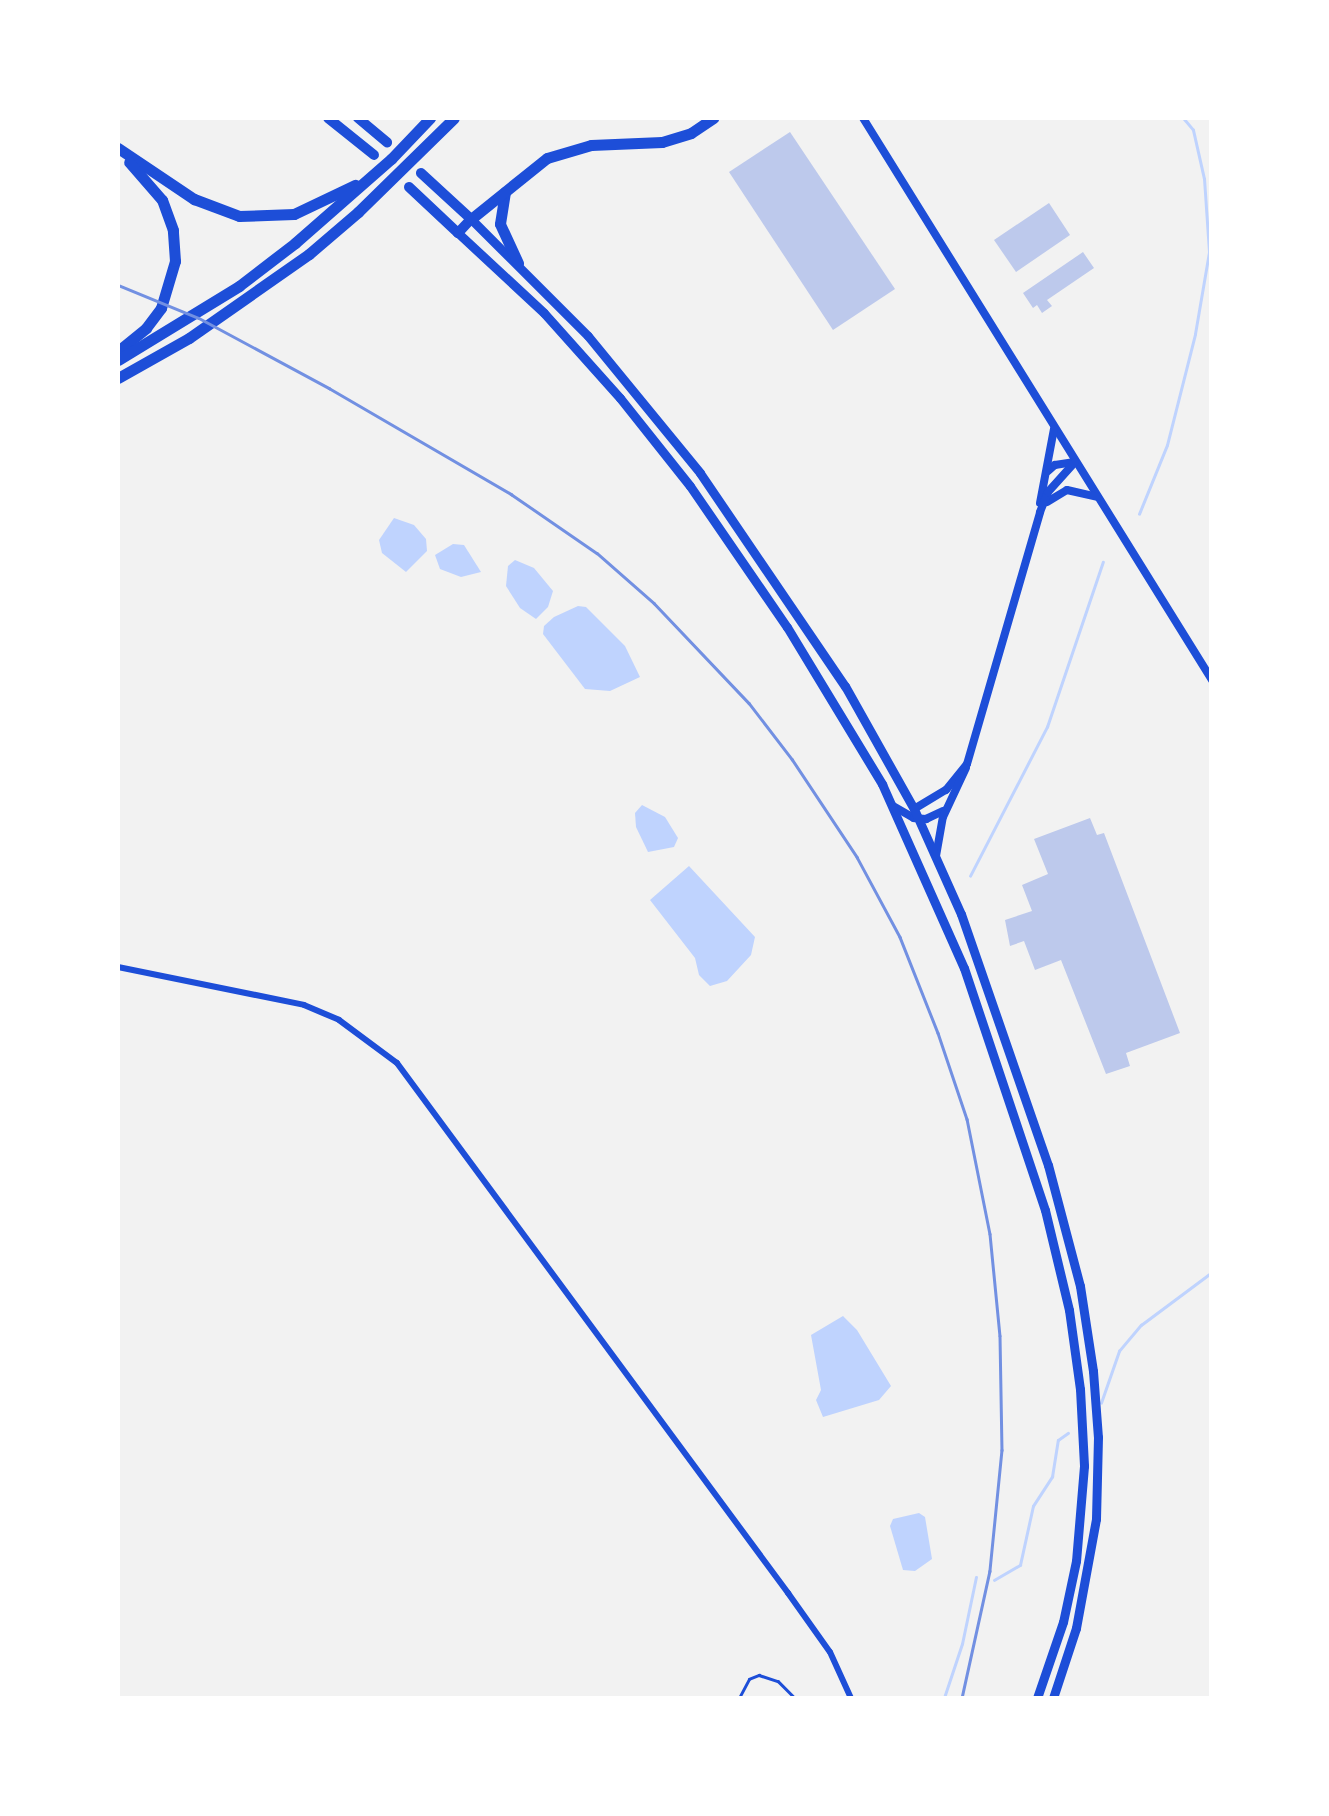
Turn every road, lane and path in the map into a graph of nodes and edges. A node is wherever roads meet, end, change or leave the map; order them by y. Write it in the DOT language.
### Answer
graph roads {
  1 [pos="328,118"];
  2 [pos="358,118"];
  3 [pos="430,118"];
  4 [pos="454,118"];
  5 [pos="713,118"];
  6 [pos="863,118"];
  7 [pos="387,142"];
  8 [pos="118,150"];
  9 [pos="374,156"];
  10 [pos="376,173"];
  11 [pos="422,173"];
  12 [pos="512,183"];
  13 [pos="408,187"];
  14 [pos="471,219"];
  15 [pos="458,233"];
  16 [pos="518,263"];
  17 [pos="118,351"];
  18 [pos="118,360"];
  19 [pos="118,378"];
  20 [pos="1054,429"];
  21 [pos="1075,462"];
  22 [pos="1045,477"];
  23 [pos="1097,497"];
  24 [pos="1036,523"];
  25 [pos="1212,680"];
  26 [pos="968,764"];
  27 [pos="891,802"];
  28 [pos="949,806"];
  29 [pos="914,815"];
  30 [pos="906,835"];
  31 [pos="936,856"];
  32 [pos="118,967"];
  33 [pos="738,1698"];
  34 [pos="794,1698"];
  35 [pos="851,1698"];
  36 [pos="1037,1698"];
  37 [pos="1053,1698"];
  1 -- 9 [label="main road"];
  2 -- 7 [label="main road"];
  3 -- 10 [label="highway"];
  4 -- 19 [label="highway"];
  5 -- 12 [label="highway"];
  6 -- 20 [label="street"];
  8 -- 10 [label="highway"];
  8 -- 17 [label="highway"];
  10 -- 18 [label="highway"];
  11 -- 14 [label="main road"];
  12 -- 14 [label="highway"];
  12 -- 16 [label="highway"];
  13 -- 15 [label="main road"];
  14 -- 15 [label="main road"];
  14 -- 16 [label="main road"];
  15 -- 27 [label="main road"];
  16 -- 29 [label="main road"];
  20 -- 21 [label="street"];
  20 -- 22 [label="street"];
  21 -- 22 [label="street"];
  21 -- 23 [label="street"];
  21 -- 24 [label="street"];
  22 -- 24 [label="street"];
  23 -- 24 [label="street"];
  23 -- 25 [label="street"];
  24 -- 26 [label="street"];
  26 -- 28 [label="street"];
  26 -- 29 [label="street"];
  27 -- 29 [label="street"];
  27 -- 30 [label="main road"];
  28 -- 29 [label="street"];
  28 -- 31 [label="street"];
  29 -- 30 [label="main road"];
  29 -- 31 [label="main road"];
  30 -- 36 [label="main road"];
  31 -- 37 [label="main road"];
  32 -- 35 [label="street"];
  33 -- 34 [label="lane"];
}
